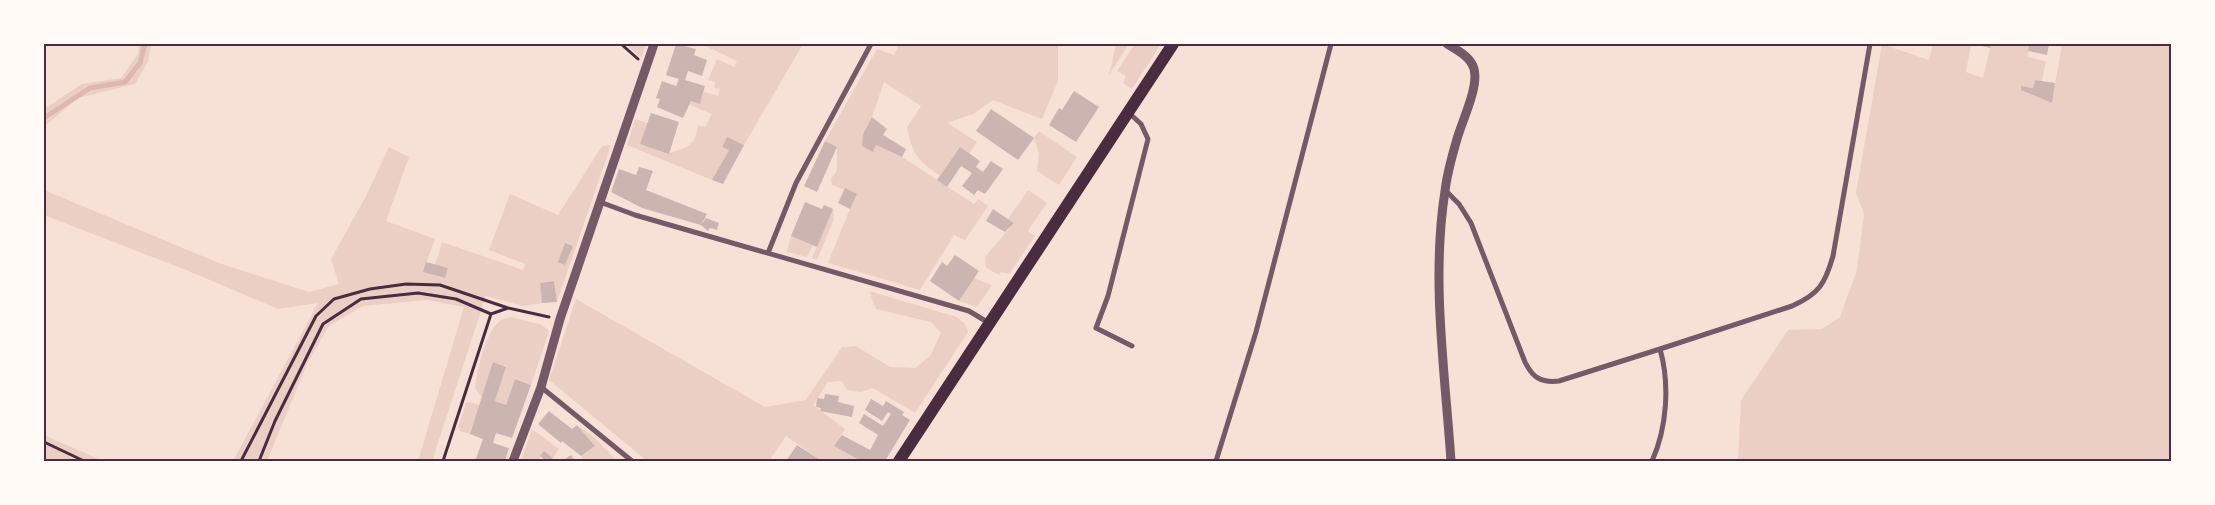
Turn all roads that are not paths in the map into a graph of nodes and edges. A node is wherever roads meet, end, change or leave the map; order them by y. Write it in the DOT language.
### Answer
graph roads {
  1 [pos="654,44"];
  2 [pos="871,44"];
  3 [pos="1173,44"];
  4 [pos="1331,44"];
  5 [pos="1447,44"];
  6 [pos="1870,44"];
  7 [pos="1127,111"];
  8 [pos="1445,190"];
  9 [pos="599,202"];
  10 [pos="768,253"];
  11 [pos="991,324"];
  12 [pos="1132,346"];
  13 [pos="1660,349"];
  14 [pos="540,387"];
  15 [pos="513,461"];
  16 [pos="632,461"];
  17 [pos="899,461"];
  18 [pos="1216,461"];
  19 [pos="1451,461"];
  20 [pos="1652,461"];
  1 -- 9 [label="street"];
  2 -- 10 [label="street"];
  3 -- 7 [label="main road"];
  4 -- 18 [label="street"];
  5 -- 8 [label="street"];
  6 -- 13 [label="street"];
  7 -- 11 [label="main road"];
  7 -- 12 [label="street"];
  8 -- 13 [label="street"];
  8 -- 19 [label="street"];
  9 -- 10 [label="street"];
  9 -- 14 [label="street"];
  10 -- 11 [label="street"];
  11 -- 17 [label="main road"];
  13 -- 20 [label="street"];
  14 -- 15 [label="street"];
  14 -- 16 [label="street"];
}
